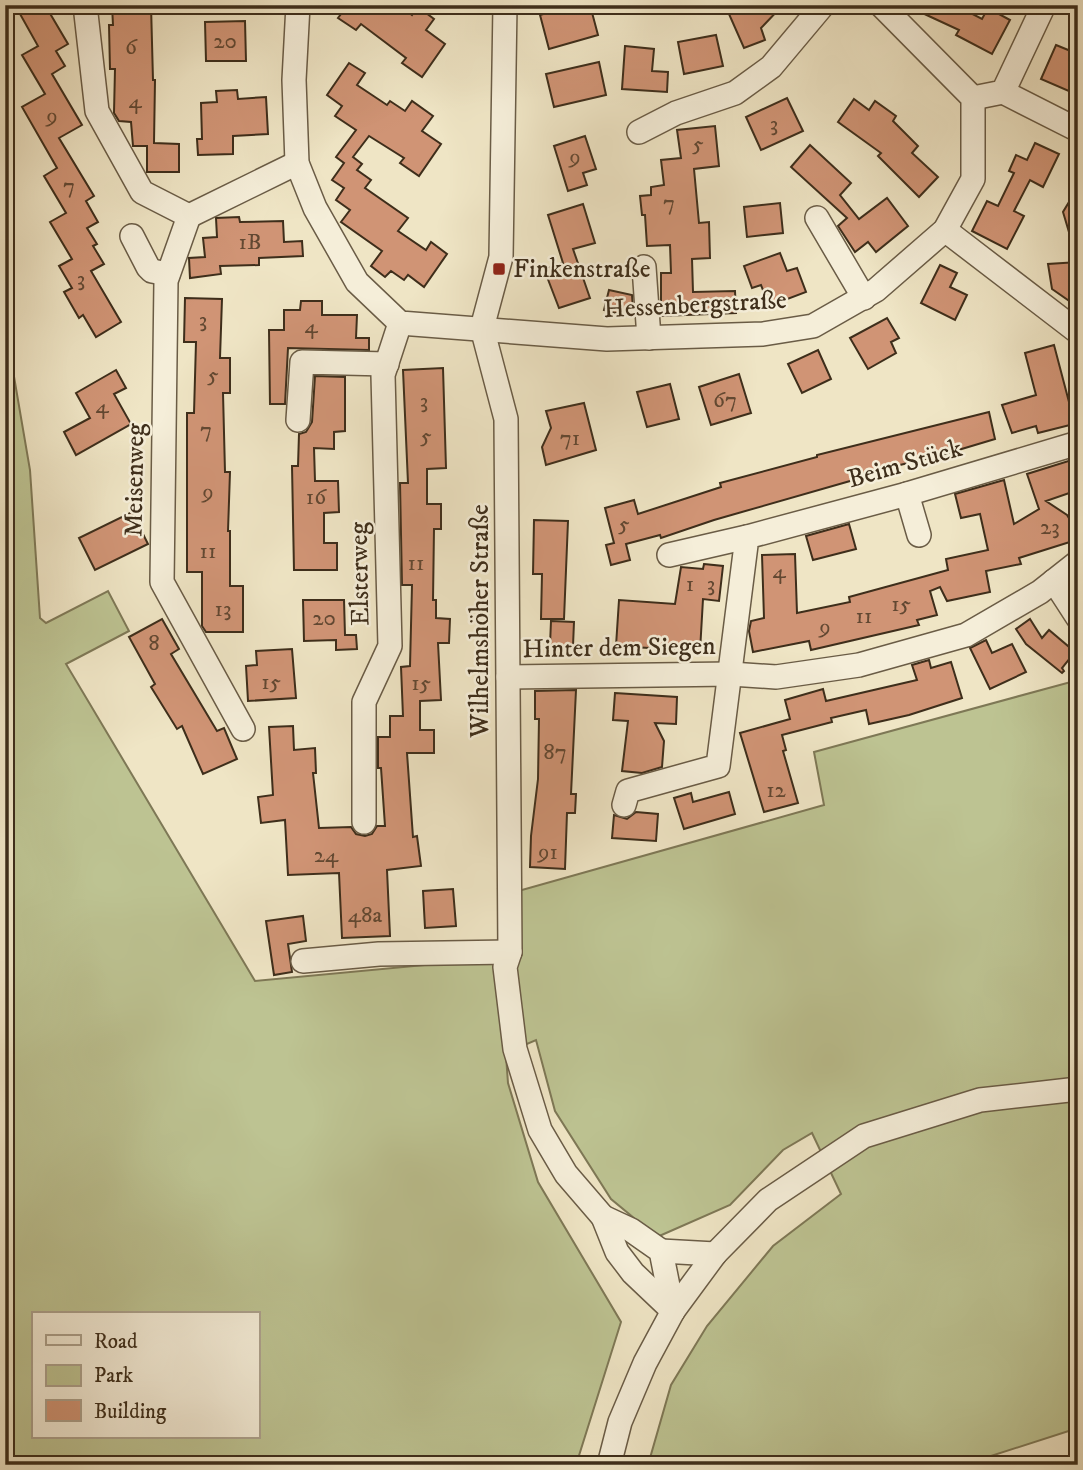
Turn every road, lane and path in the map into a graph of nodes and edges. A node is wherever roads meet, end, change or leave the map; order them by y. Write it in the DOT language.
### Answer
graph roads {
  1 [pos="85,5"];
  2 [pos="298,5"];
  3 [pos="505,5"];
  4 [pos="823,5"];
  5 [pos="881,5"];
  6 [pos="1044,5"];
  7 [pos="1003,92"];
  8 [pos="973,98"];
  9 [pos="1078,130"];
  10 [pos="639,132"];
  11 [pos="297,163"];
  12 [pos="189,216"];
  13 [pos="817,218"];
  14 [pos="945,230"];
  15 [pos="132,236"];
  16 [pos="644,267"];
  17 [pos="168,274"];
  18 [pos="864,298"];
  19 [pos="400,323"];
  20 [pos="482,328"];
  21 [pos="1078,332"];
  22 [pos="649,338"];
  23 [pos="387,364"];
  24 [pos="298,420"];
  25 [pos="1078,443"];
  26 [pos="907,494"];
  27 [pos="919,536"];
  28 [pos="747,537"];
  29 [pos="669,555"];
  30 [pos="1078,562"];
  31 [pos="1054,581"];
  32 [pos="1078,618"];
  33 [pos="731,674"];
  34 [pos="508,677"];
  35 [pos="243,729"];
  36 [pos="624,805"];
  37 [pos="364,822"];
  38 [pos="510,952"];
  39 [pos="303,961"];
  40 [pos="1078,1089"];
  41 [pos="603,1217"];
  42 [pos="661,1251"];
  43 [pos="715,1254"];
  44 [pos="673,1311"];
  45 [pos="609,1465"];
  1 -- 12 [label="street"];
  2 -- 11 [label="street"];
  3 -- 20 [label="street, Wilhelmshöher Straße"];
  4 -- 10 [label="street"];
  5 -- 8 [label="street"];
  6 -- 7 [label="street"];
  7 -- 8 [label="street"];
  7 -- 9 [label="street"];
  8 -- 14 [label="street, Hessenbergstraße"];
  11 -- 12 [label="street"];
  11 -- 19 [label="street"];
  12 -- 17 [label="street, Meisenweg"];
  13 -- 18 [label="street"];
  14 -- 18 [label="street, Hessenbergstraße"];
  14 -- 21 [label="street"];
  15 -- 17 [label="street"];
  16 -- 22 [label="street"];
  17 -- 35 [label="street, Meisenweg"];
  18 -- 22 [label="street, Hessenbergstraße"];
  19 -- 20 [label="street"];
  19 -- 23 [label="street, Elsterweg"];
  20 -- 22 [label="street, Hessenbergstraße"];
  20 -- 34 [label="street, Wilhelmshöher Straße"];
  23 -- 24 [label="street"];
  23 -- 37 [label="street, Elsterweg"];
  25 -- 26 [label="street, Beim Stück"];
  26 -- 27 [label="street"];
  26 -- 28 [label="street, Beim Stück"];
  28 -- 29 [label="street, Beim Stück"];
  28 -- 33 [label="street"];
  30 -- 31 [label="street, Hinter dem Siegen"];
  31 -- 32 [label="street"];
  31 -- 33 [label="street, Hinter dem Siegen"];
  33 -- 34 [label="street, Hinter dem Siegen"];
  33 -- 36 [label="street, Hinter dem Siegen"];
  34 -- 38 [label="street, Wilhelmshöher Straße"];
  38 -- 39 [label="street"];
  38 -- 41 [label="street, Wilhelmshöher Straße"];
  40 -- 43 [label="street"];
  41 -- 42 [label="street, Wilhelmshöher Straße"];
  41 -- 44 [label="street, Wilhelmshöher Straße"];
  42 -- 43 [label="street"];
  42 -- 44 [label="street"];
  43 -- 44 [label="street"];
  44 -- 45 [label="street"];
}
